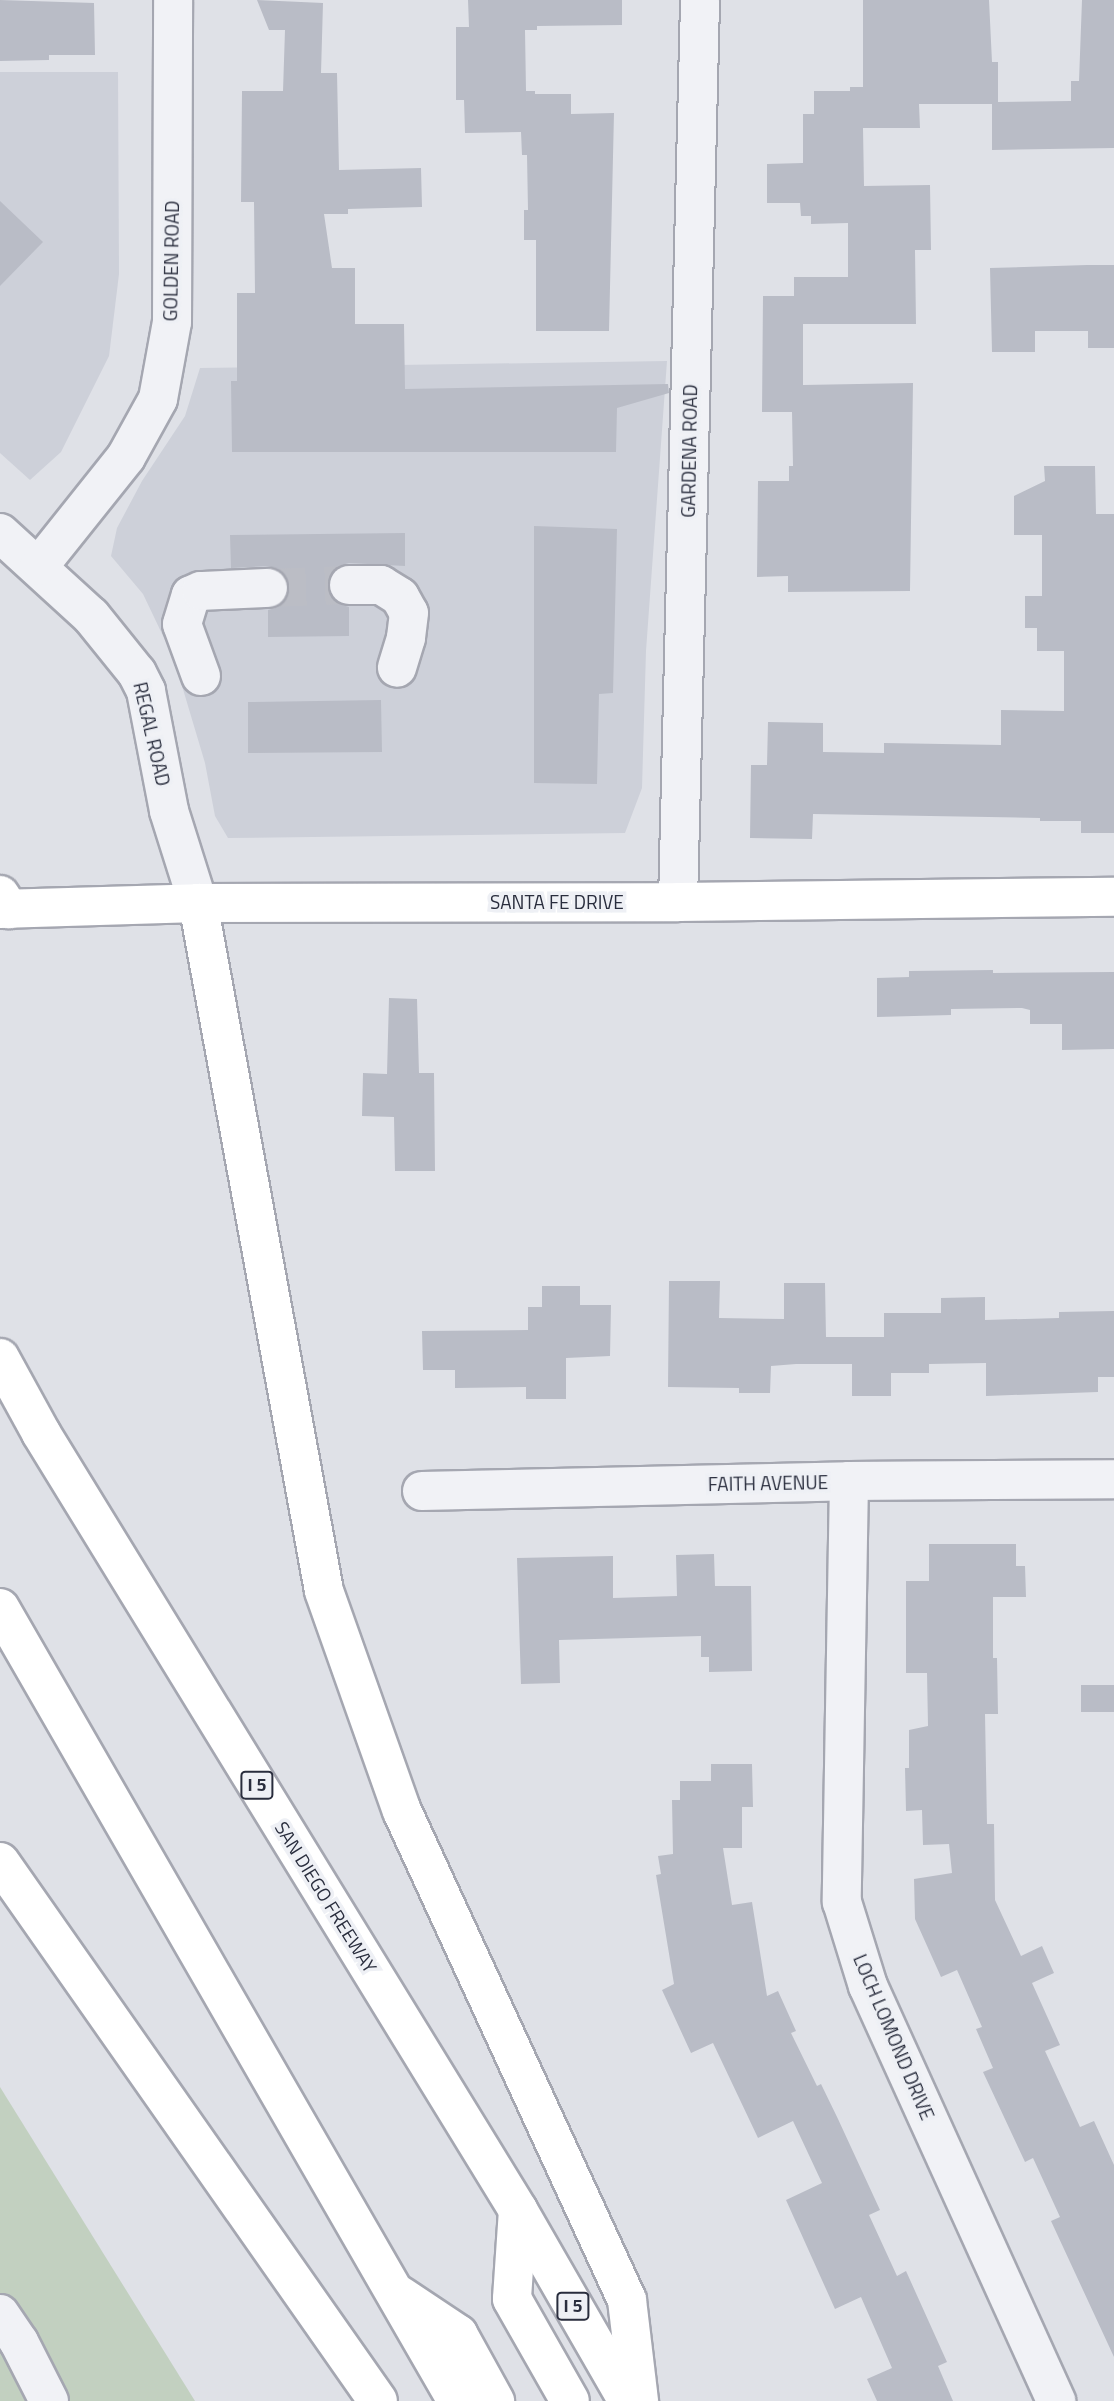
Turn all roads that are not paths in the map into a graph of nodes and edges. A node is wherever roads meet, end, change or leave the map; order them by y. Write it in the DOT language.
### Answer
graph roads {
  1 [pos="173,0"];
  2 [pos="700,0"];
  3 [pos="0,533"];
  4 [pos="39,566"];
  5 [pos="349,586"];
  6 [pos="268,588"];
  7 [pos="397,668"];
  8 [pos="201,676"];
  9 [pos="1114,897"];
  10 [pos="678,902"];
  11 [pos="198,903"];
  12 [pos="3,904"];
  13 [pos="0,1358"];
  14 [pos="1114,1479"];
  15 [pos="849,1481"];
  16 [pos="422,1491"];
  17 [pos="0,1608"];
  18 [pos="0,1862"];
  19 [pos="518,2210"];
  20 [pos="393,2291"];
  21 [pos="0,2314"];
  22 [pos="49,2401"];
  23 [pos="378,2401"];
  24 [pos="457,2401"];
  25 [pos="495,2401"];
  26 [pos="570,2401"];
  27 [pos="628,2401"];
  28 [pos="639,2401"];
  29 [pos="1056,2401"];
  1 -- 4 [label="street, GOLDEN ROAD"];
  2 -- 10 [label="street, GARDENA ROAD"];
  3 -- 4 [label="street, REGAL ROAD"];
  4 -- 11 [label="street, REGAL ROAD"];
  5 -- 7 [label="street"];
  6 -- 8 [label="street"];
  9 -- 10 [label="main road, SANTA FE DRIVE"];
  10 -- 11 [label="main road, SANTA FE DRIVE"];
  11 -- 12 [label="main road, SANTA FE DRIVE"];
  11 -- 28 [label="main road"];
  13 -- 19 [label="main road, SAN DIEGO FREEWAY / I 5"];
  14 -- 15 [label="street, FAITH AVENUE"];
  15 -- 16 [label="street, FAITH AVENUE"];
  15 -- 29 [label="street, LOCH LOMOND DRIVE"];
  17 -- 20 [label="main road"];
  18 -- 23 [label="main road"];
  19 -- 26 [label="main road"];
  19 -- 27 [label="main road, SAN DIEGO FREEWAY / I 5"];
  20 -- 24 [label="main road"];
  20 -- 25 [label="main road"];
  21 -- 22 [label="street"];
}
